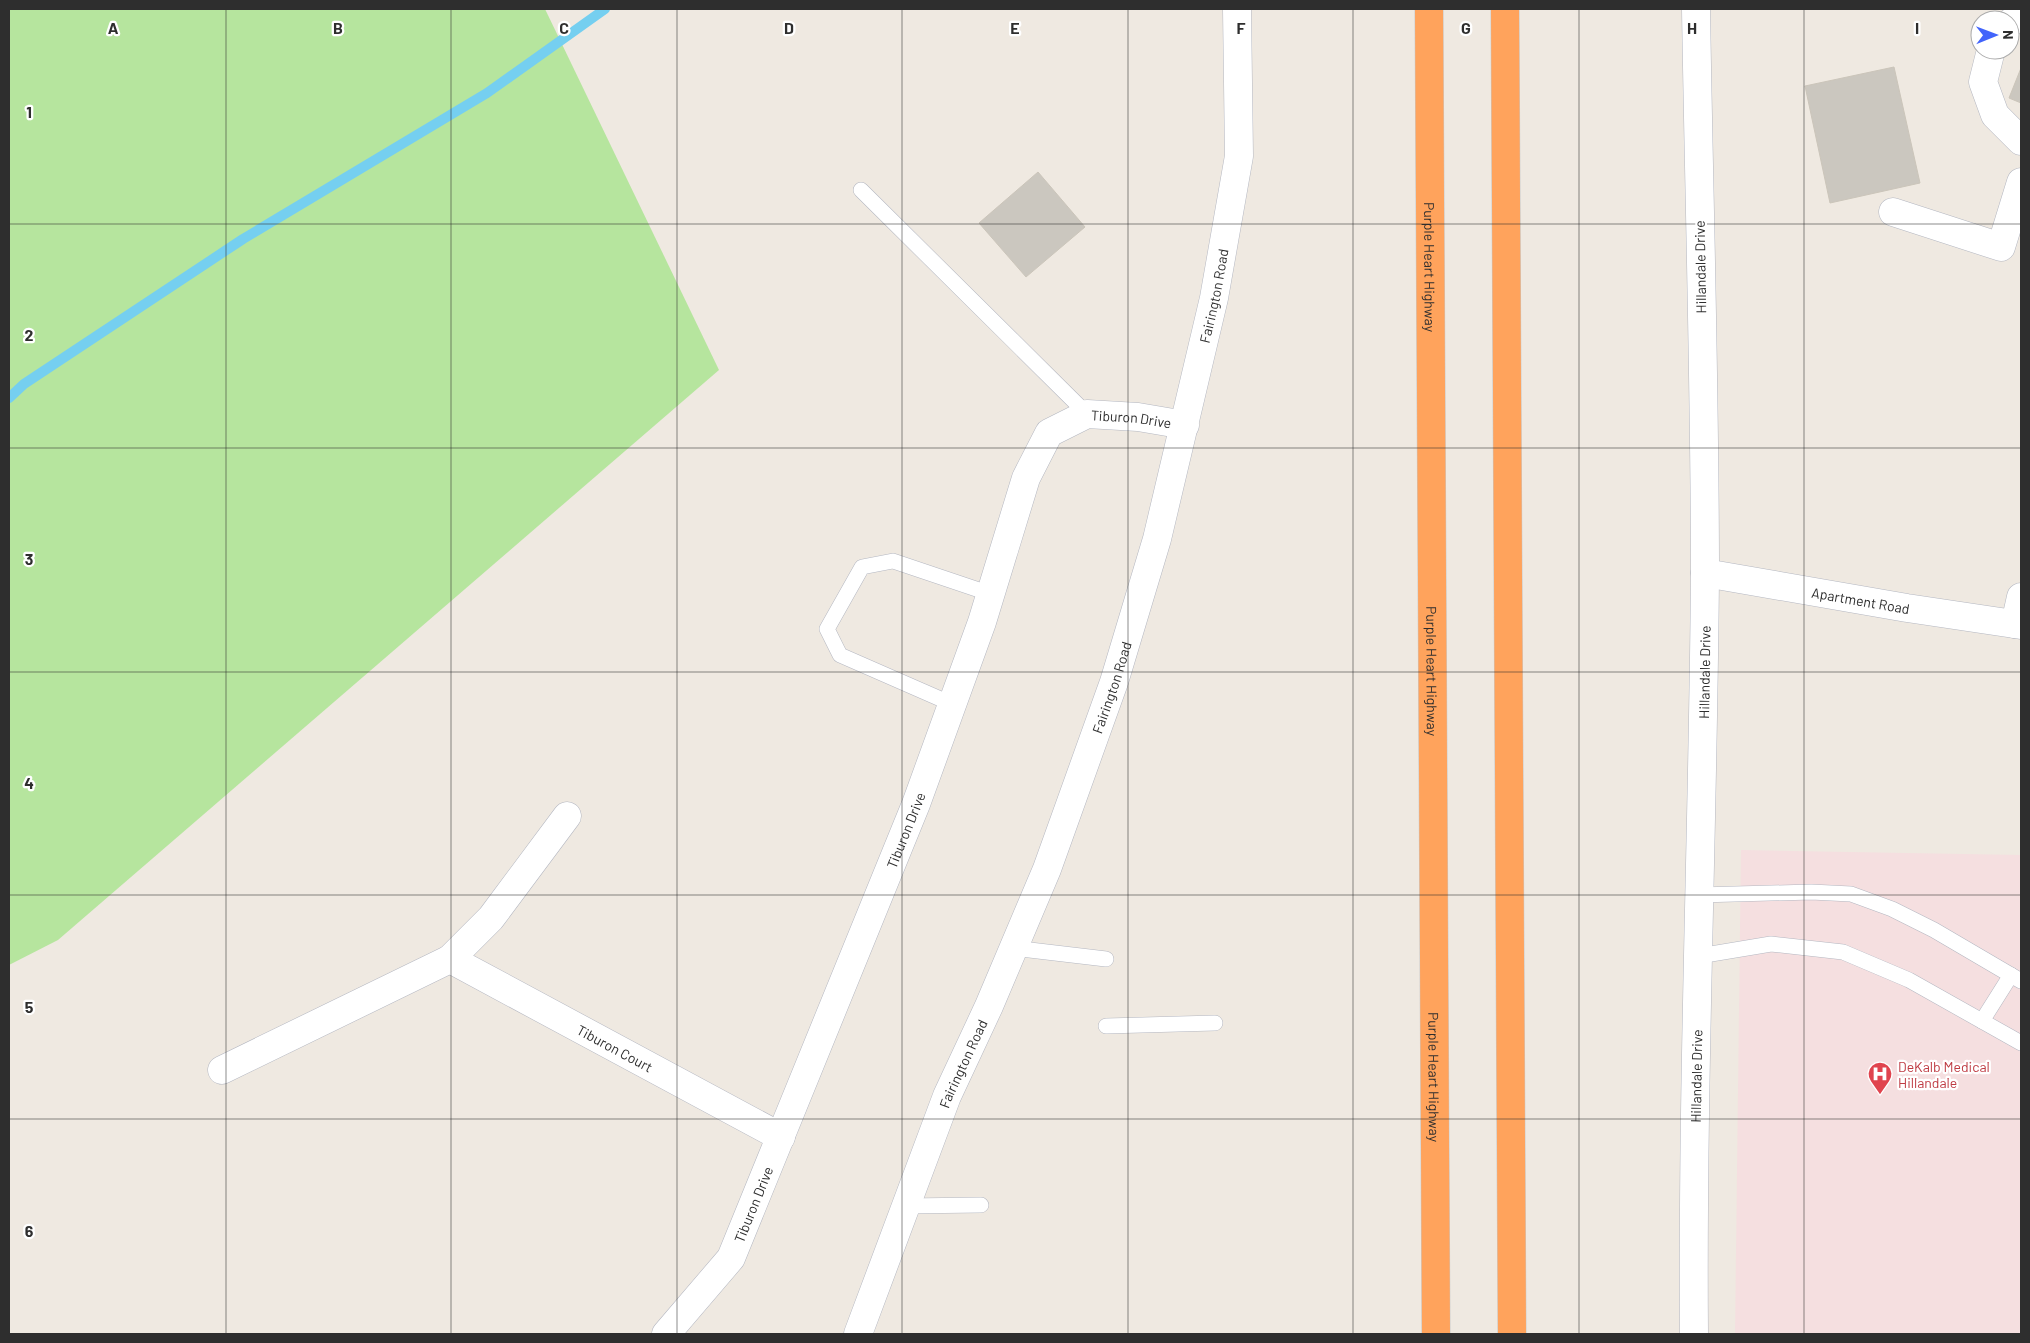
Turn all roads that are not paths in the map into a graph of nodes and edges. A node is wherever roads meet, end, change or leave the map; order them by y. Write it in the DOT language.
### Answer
graph roads {
  1 [pos="1238,9"];
  2 [pos="1429,9"];
  3 [pos="1505,9"];
  4 [pos="1696,9"];
  5 [pos="1988,60"];
  6 [pos="2021,140"];
  7 [pos="2021,182"];
  8 [pos="861,190"];
  9 [pos="1893,212"];
  10 [pos="2011,250"];
  11 [pos="1087,414"];
  12 [pos="1184,425"];
  13 [pos="1705,573"];
  14 [pos="991,594"];
  15 [pos="2021,597"];
  16 [pos="2018,625"];
  17 [pos="952,704"];
  18 [pos="567,816"];
  19 [pos="1699,895"];
  20 [pos="1014,948"];
  21 [pos="1699,956"];
  22 [pos="450,959"];
  23 [pos="1106,960"];
  24 [pos="2016,978"];
  25 [pos="1982,1021"];
  26 [pos="1215,1023"];
  27 [pos="1106,1026"];
  28 [pos="2021,1043"];
  29 [pos="222,1070"];
  30 [pos="782,1137"];
  31 [pos="981,1205"];
  32 [pos="906,1206"];
  33 [pos="666,1334"];
  34 [pos="858,1334"];
  35 [pos="1436,1334"];
  36 [pos="1512,1334"];
  37 [pos="1694,1334"];
  1 -- 12 [label="street, Fairington Road"];
  2 -- 35 [label="highway, Purple Heart Highway"];
  3 -- 36 [label="highway"];
  4 -- 13 [label="street, Hillandale Drive"];
  5 -- 6 [label="street"];
  7 -- 10 [label="street"];
  8 -- 11 [label="lane"];
  9 -- 10 [label="street"];
  11 -- 12 [label="street, Tiburon Drive"];
  11 -- 14 [label="street, Tiburon Drive"];
  12 -- 20 [label="street, Fairington Road"];
  13 -- 16 [label="street, Apartment Road"];
  13 -- 19 [label="street, Hillandale Drive"];
  14 -- 17 [label="street, Tiburon Drive"];
  14 -- 17 [label="lane"];
  15 -- 16 [label="street, Apartment Road"];
  17 -- 30 [label="street, Tiburon Drive"];
  18 -- 22 [label="street"];
  19 -- 21 [label="street, Hillandale Drive"];
  19 -- 24 [label="lane"];
  20 -- 23 [label="lane"];
  20 -- 32 [label="street, Fairington Road"];
  21 -- 25 [label="lane"];
  21 -- 37 [label="street, Hillandale Drive"];
  22 -- 29 [label="street"];
  22 -- 30 [label="street, Tiburon Court"];
  24 -- 25 [label="lane"];
  25 -- 28 [label="lane"];
  26 -- 27 [label="lane"];
  30 -- 33 [label="street, Tiburon Drive"];
  31 -- 32 [label="lane"];
  32 -- 34 [label="street, Fairington Road"];
}
